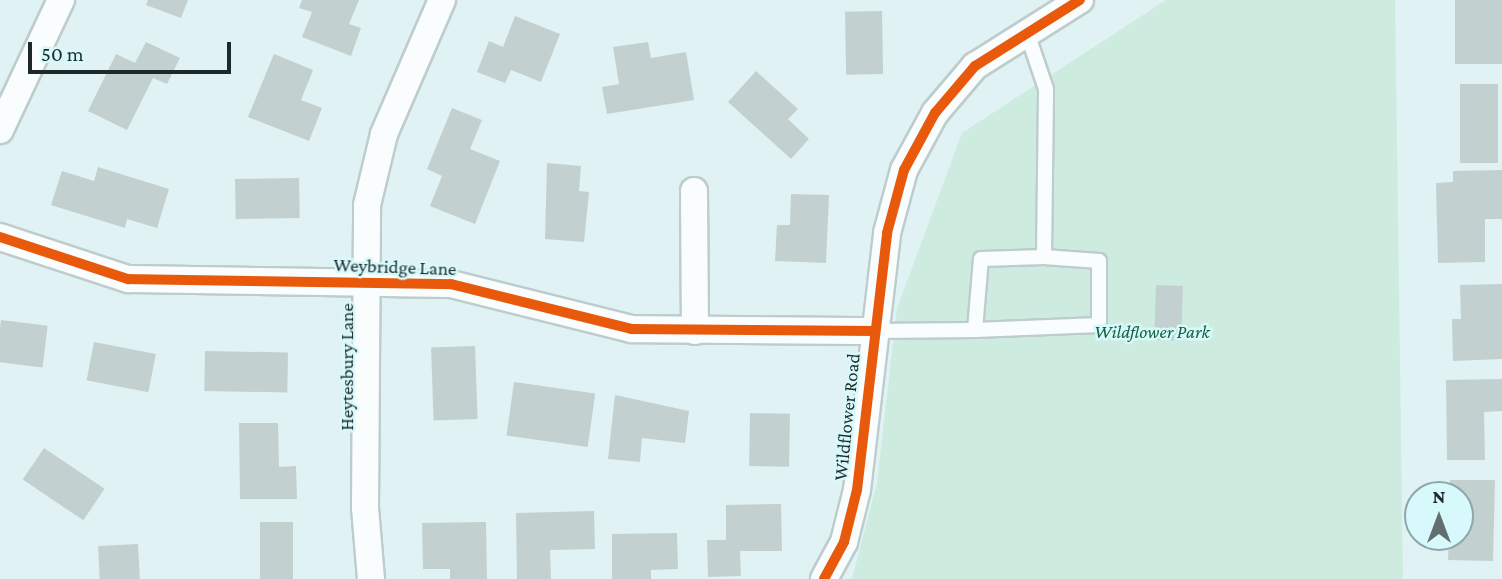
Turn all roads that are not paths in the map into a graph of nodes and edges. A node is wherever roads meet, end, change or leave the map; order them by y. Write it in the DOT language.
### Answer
graph roads {
  1 [pos="61,0"];
  2 [pos="442,0"];
  3 [pos="1080,0"];
  4 [pos="1025,29"];
  5 [pos="0,130"];
  6 [pos="694,191"];
  7 [pos="0,237"];
  8 [pos="1044,257"];
  9 [pos="365,282"];
  10 [pos="975,330"];
  11 [pos="695,331"];
  12 [pos="874,331"];
  13 [pos="371,579"];
  14 [pos="824,579"];
  1 -- 5 [label="street"];
  2 -- 9 [label="street, Heytesbury Lane"];
  3 -- 4 [label="street, Wildflower Road"];
  4 -- 8 [label="lane"];
  4 -- 12 [label="street, Wildflower Road"];
  6 -- 11 [label="street"];
  7 -- 9 [label="street, Weybridge Lane"];
  8 -- 10 [label="lane"];
  8 -- 10 [label="lane"];
  9 -- 11 [label="street, Weybridge Lane"];
  9 -- 13 [label="street, Heytesbury Lane"];
  10 -- 12 [label="lane"];
  11 -- 12 [label="street, Weybridge Lane"];
  12 -- 14 [label="street, Wildflower Road"];
}
